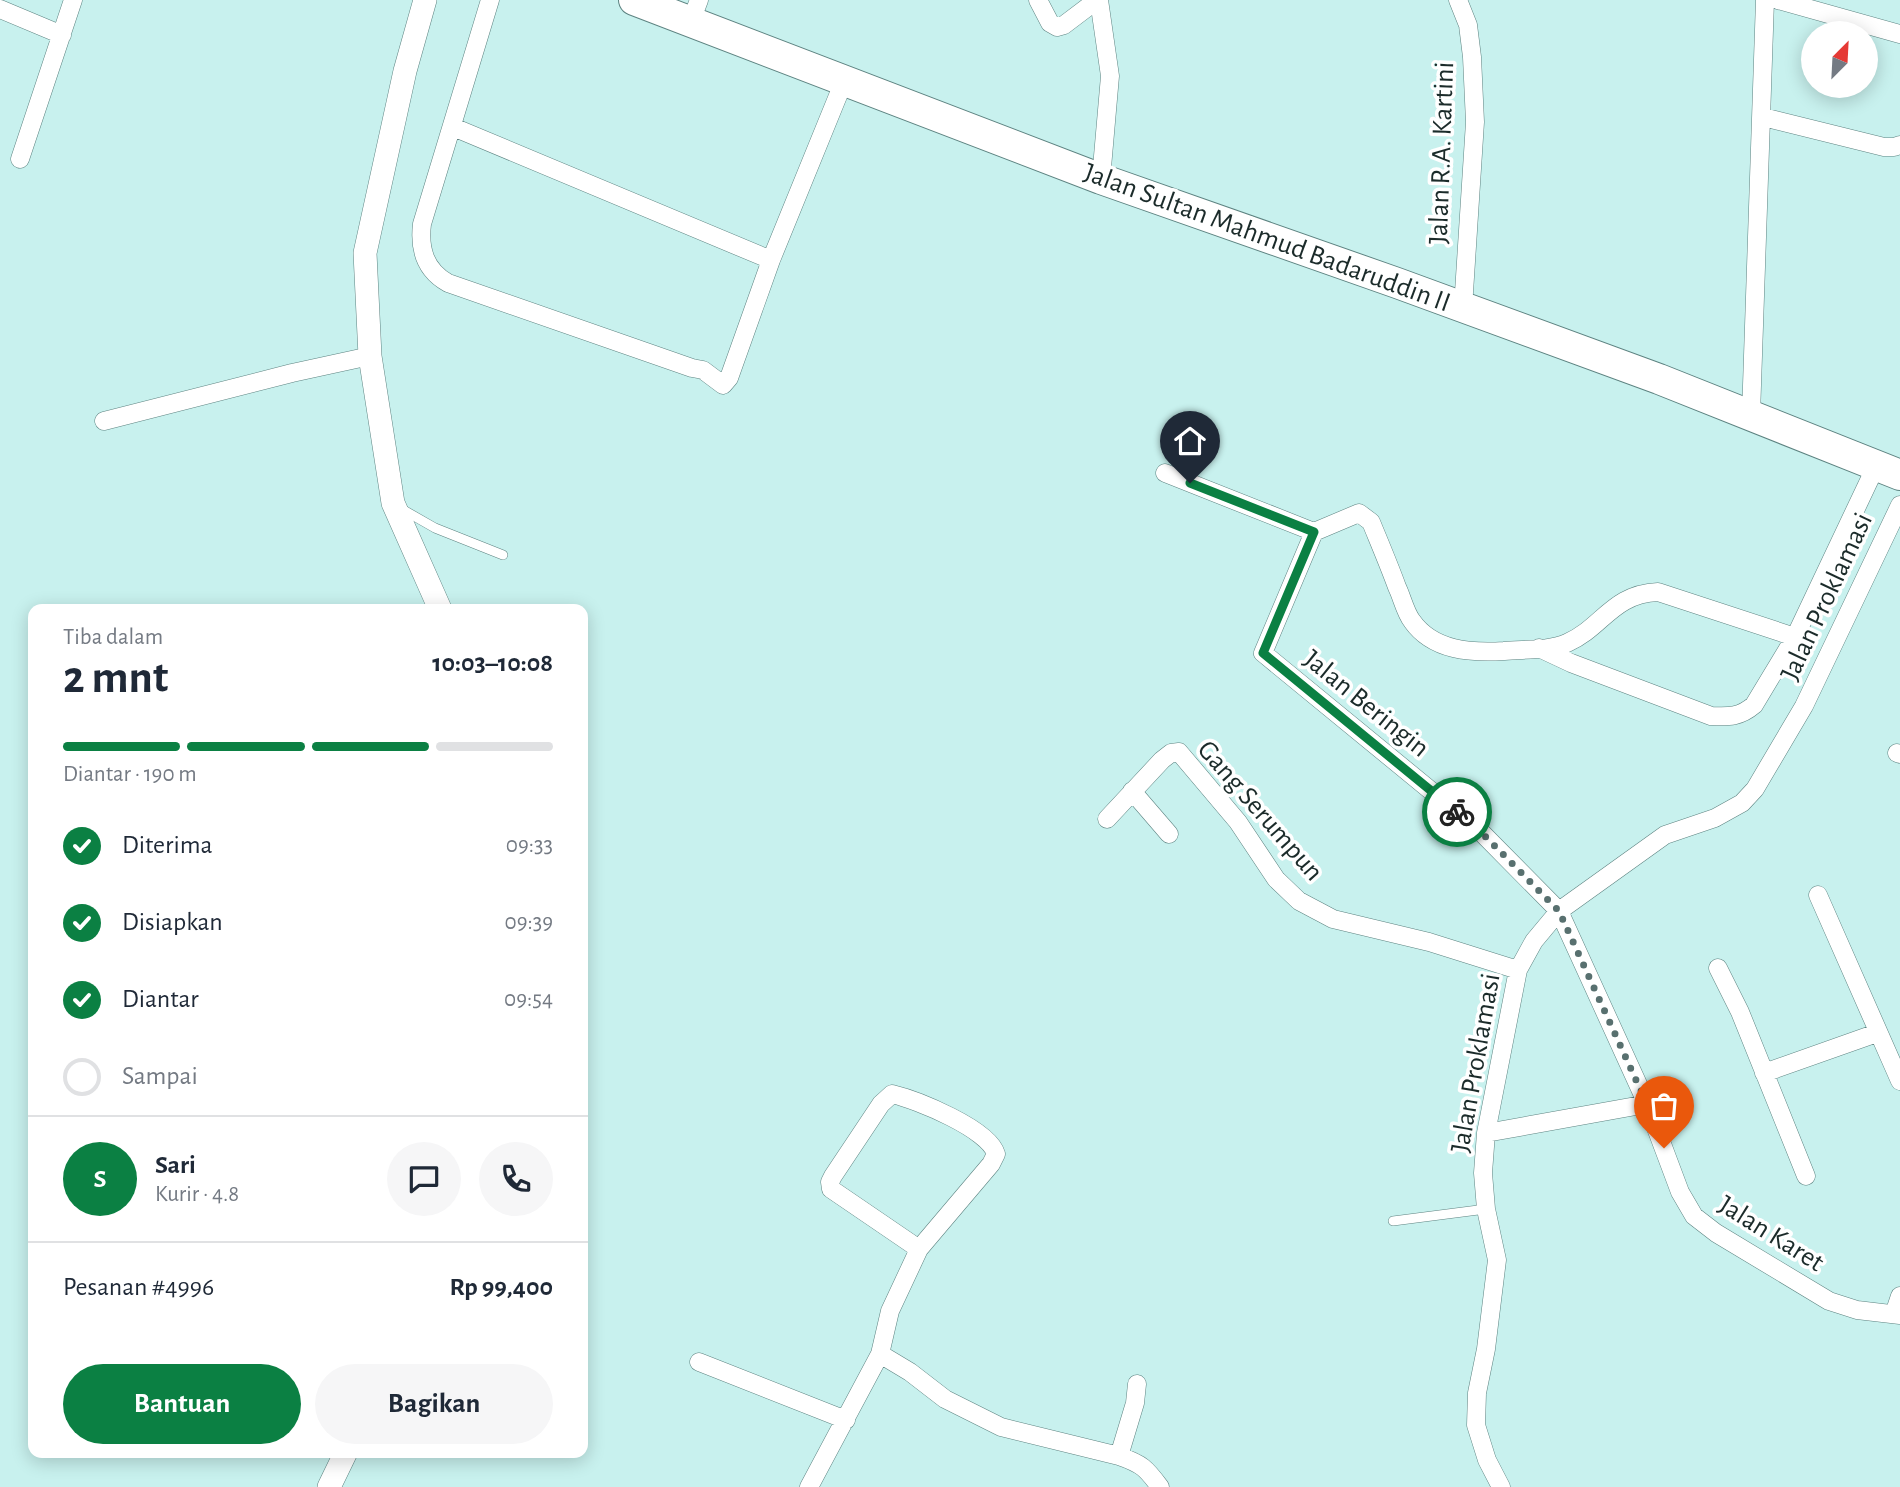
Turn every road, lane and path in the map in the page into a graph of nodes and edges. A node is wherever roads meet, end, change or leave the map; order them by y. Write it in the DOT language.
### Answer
graph roads {
  1 [pos="73,0"];
  2 [pos="425,0"];
  3 [pos="490,0"];
  4 [pos="634,0"];
  5 [pos="1038,0"];
  6 [pos="1098,0"];
  7 [pos="1458,0"];
  8 [pos="1765,0"];
  9 [pos="1778,0"];
  10 [pos="0,9"];
  11 [pos="695,11"];
  12 [pos="1900,34"];
  13 [pos="62,35"];
  14 [pos="844,80"];
  15 [pos="1763,117"];
  16 [pos="453,127"];
  17 [pos="1900,145"];
  18 [pos="20,159"];
  19 [pos="1101,179"];
  20 [pos="771,260"];
  21 [pos="1462,309"];
  22 [pos="370,356"];
  23 [pos="1751,415"];
  24 [pos="104,421"];
  25 [pos="1888,470"];
  26 [pos="1165,473"];
  27 [pos="393,503"];
  28 [pos="1900,505"];
  29 [pos="1314,532"];
  30 [pos="503,555"];
  31 [pos="438,604"];
  32 [pos="1795,637"];
  33 [pos="1539,648"];
  34 [pos="1132,791"];
  35 [pos="1107,819"];
  36 [pos="1169,834"];
  37 [pos="1818,895"];
  38 [pos="1559,911"];
  39 [pos="1718,968"];
  40 [pos="1518,970"];
  41 [pos="1877,1033"];
  42 [pos="1764,1073"];
  43 [pos="1900,1081"];
  44 [pos="1647,1104"];
  45 [pos="1486,1133"];
  46 [pos="1806,1176"];
  47 [pos="1486,1209"];
  48 [pos="1393,1221"];
  49 [pos="919,1249"];
  50 [pos="1900,1296"];
  51 [pos="1897,1315"];
  52 [pos="880,1354"];
  53 [pos="699,1362"];
  54 [pos="1137,1384"];
  55 [pos="846,1420"];
  56 [pos="1119,1456"];
  57 [pos="343,1458"];
  58 [pos="1499,1486"];
  59 [pos="329,1487"];
  60 [pos="809,1487"];
  61 [pos="1160,1487"];
  1 -- 13 [label="street"];
  2 -- 22 [label="street"];
  3 -- 16 [label="street"];
  4 -- 11 [label="highway, Jalan Sultan Mahmud Badaruddin II"];
  5 -- 6 [label="street"];
  6 -- 19 [label="street"];
  7 -- 21 [label="street, Jalan R.A. Kartini"];
  8 -- 15 [label="street"];
  9 -- 12 [label="street"];
  10 -- 13 [label="street"];
  11 -- 14 [label="highway, Jalan Sultan Mahmud Badaruddin II"];
  13 -- 18 [label="street"];
  14 -- 19 [label="highway, Jalan Sultan Mahmud Badaruddin II"];
  14 -- 20 [label="street"];
  15 -- 17 [label="street"];
  15 -- 23 [label="street"];
  16 -- 20 [label="street"];
  16 -- 20 [label="street"];
  19 -- 21 [label="highway, Jalan Sultan Mahmud Badaruddin II"];
  21 -- 23 [label="highway, Jalan Sultan Mahmud Badaruddin II"];
  22 -- 24 [label="street"];
  22 -- 27 [label="street"];
  23 -- 25 [label="highway, Jalan Sultan Mahmud Badaruddin II"];
  25 -- 32 [label="street"];
  26 -- 29 [label="street"];
  27 -- 30 [label="lane"];
  27 -- 31 [label="street"];
  28 -- 38 [label="street, Jalan Proklamasi"];
  29 -- 33 [label="street"];
  29 -- 38 [label="street, Jalan Beringin"];
  32 -- 33 [label="street"];
  32 -- 33 [label="street"];
  34 -- 35 [label="street, Gang Serumpun"];
  34 -- 36 [label="street"];
  34 -- 40 [label="street, Gang Serumpun"];
  37 -- 41 [label="street"];
  38 -- 40 [label="street, Jalan Proklamasi"];
  38 -- 44 [label="street, Jalan Karet"];
  39 -- 42 [label="street"];
  40 -- 45 [label="street, Jalan Proklamasi"];
  41 -- 42 [label="street"];
  41 -- 43 [label="street"];
  42 -- 46 [label="street"];
  44 -- 45 [label="street"];
  44 -- 51 [label="street, Jalan Karet"];
  45 -- 47 [label="street, Jalan Proklamasi"];
  47 -- 48 [label="lane"];
  47 -- 58 [label="street, Jalan Proklamasi"];
  49 -- 49 [label="street"];
  49 -- 52 [label="street"];
  50 -- 51 [label="street"];
  52 -- 55 [label="street"];
  52 -- 56 [label="street"];
  53 -- 55 [label="street"];
  54 -- 56 [label="street"];
  55 -- 60 [label="street"];
  56 -- 61 [label="street"];
  57 -- 59 [label="street"];
}
